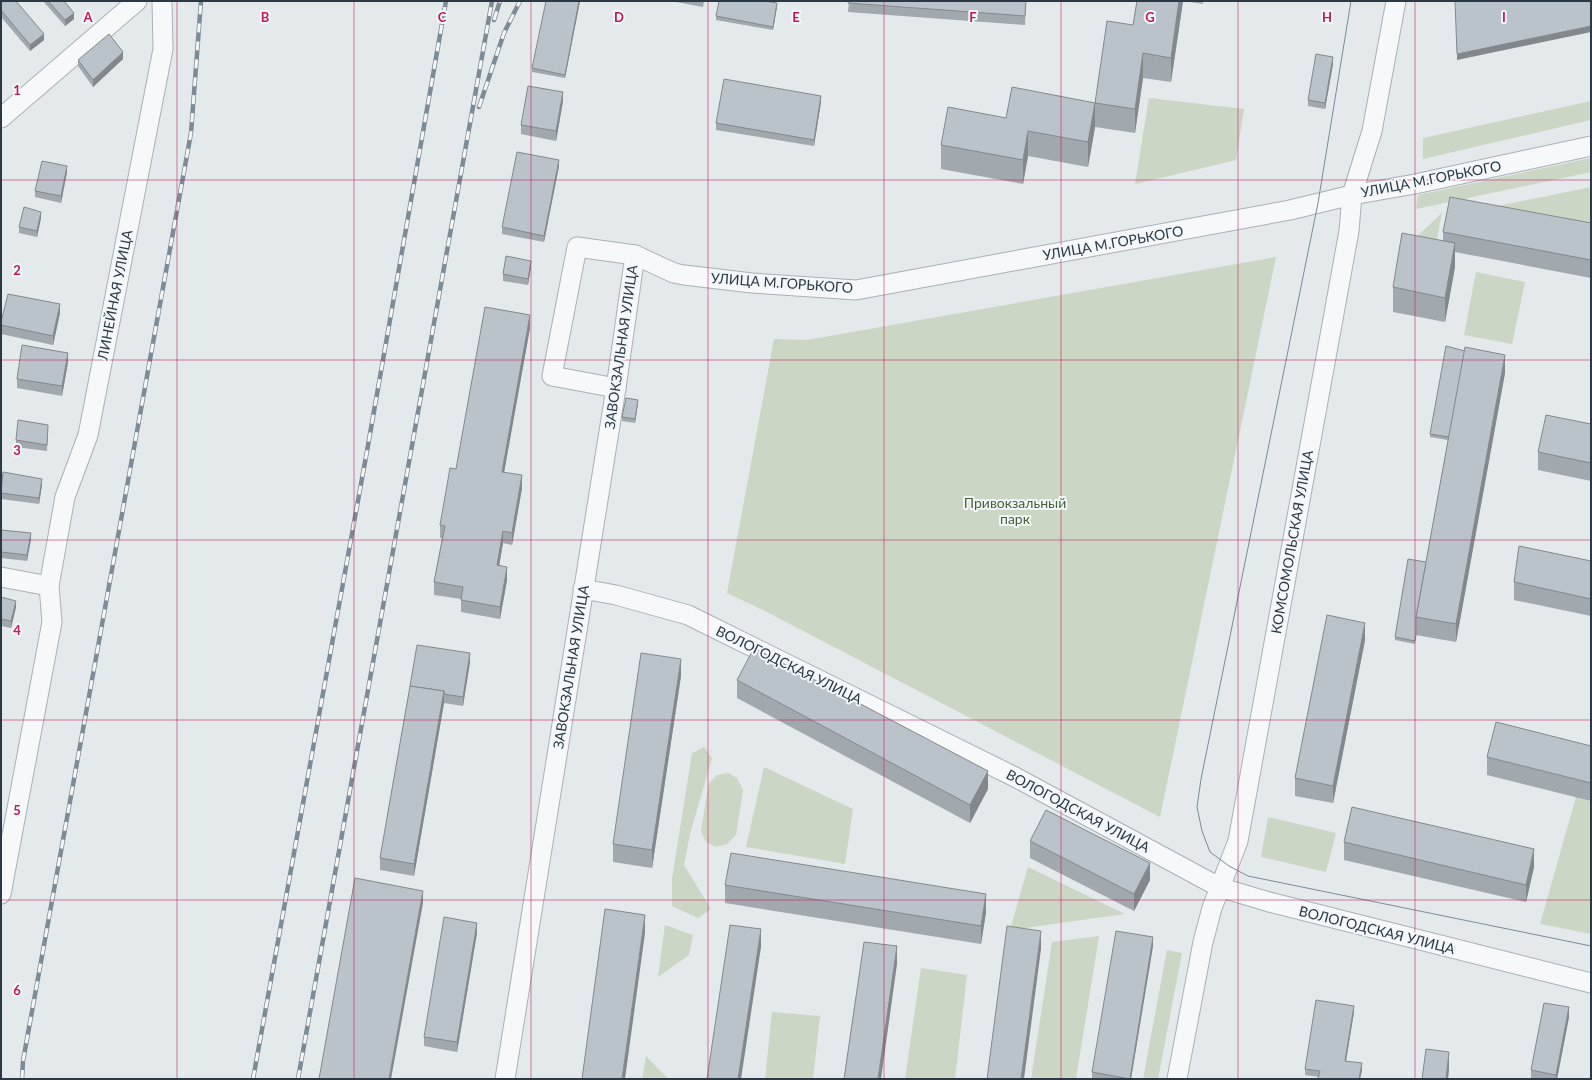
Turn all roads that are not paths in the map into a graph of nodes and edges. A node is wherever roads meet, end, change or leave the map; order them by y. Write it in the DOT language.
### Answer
graph roads {
  1 [pos="137,1"];
  2 [pos="162,1"];
  3 [pos="1396,1"];
  4 [pos="1,118"];
  5 [pos="1591,146"];
  6 [pos="1352,195"];
  7 [pos="635,254"];
  8 [pos="616,388"];
  9 [pos="1,577"];
  10 [pos="49,586"];
  11 [pos="583,590"];
  12 [pos="4,866"];
  13 [pos="1219,886"];
  14 [pos="1,894"];
  15 [pos="1591,983"];
  16 [pos="506,1079"];
  17 [pos="1177,1079"];
  1 -- 4 [label="street"];
  2 -- 10 [label="street, ЛИНЕЙНАЯ УЛИЦА"];
  3 -- 6 [label="street, КОМСОМОЛЬСКАЯ УЛИЦА"];
  5 -- 6 [label="street, УЛИЦА М.ГОРЬКОГО"];
  6 -- 7 [label="street, УЛИЦА М.ГОРЬКОГО"];
  6 -- 13 [label="street, КОМСОМОЛЬСКАЯ УЛИЦА"];
  7 -- 8 [label="street, ЗАВОКЗАЛЬНАЯ УЛИЦА"];
  7 -- 8 [label="street"];
  8 -- 11 [label="street, ЗАВОКЗАЛЬНАЯ УЛИЦА"];
  9 -- 10 [label="street"];
  10 -- 12 [label="street, ЛИНЕЙНАЯ УЛИЦА"];
  11 -- 13 [label="street, ВОЛОГОДСКАЯ УЛИЦА"];
  11 -- 16 [label="street, ЗАВОКЗАЛЬНАЯ УЛИЦА"];
  12 -- 14 [label="street, ЛИНЕЙНАЯ УЛИЦА"];
  13 -- 15 [label="street, ВОЛОГОДСКАЯ УЛИЦА"];
  13 -- 17 [label="street, КОМСОМОЛЬСКАЯ УЛИЦА"];
}
